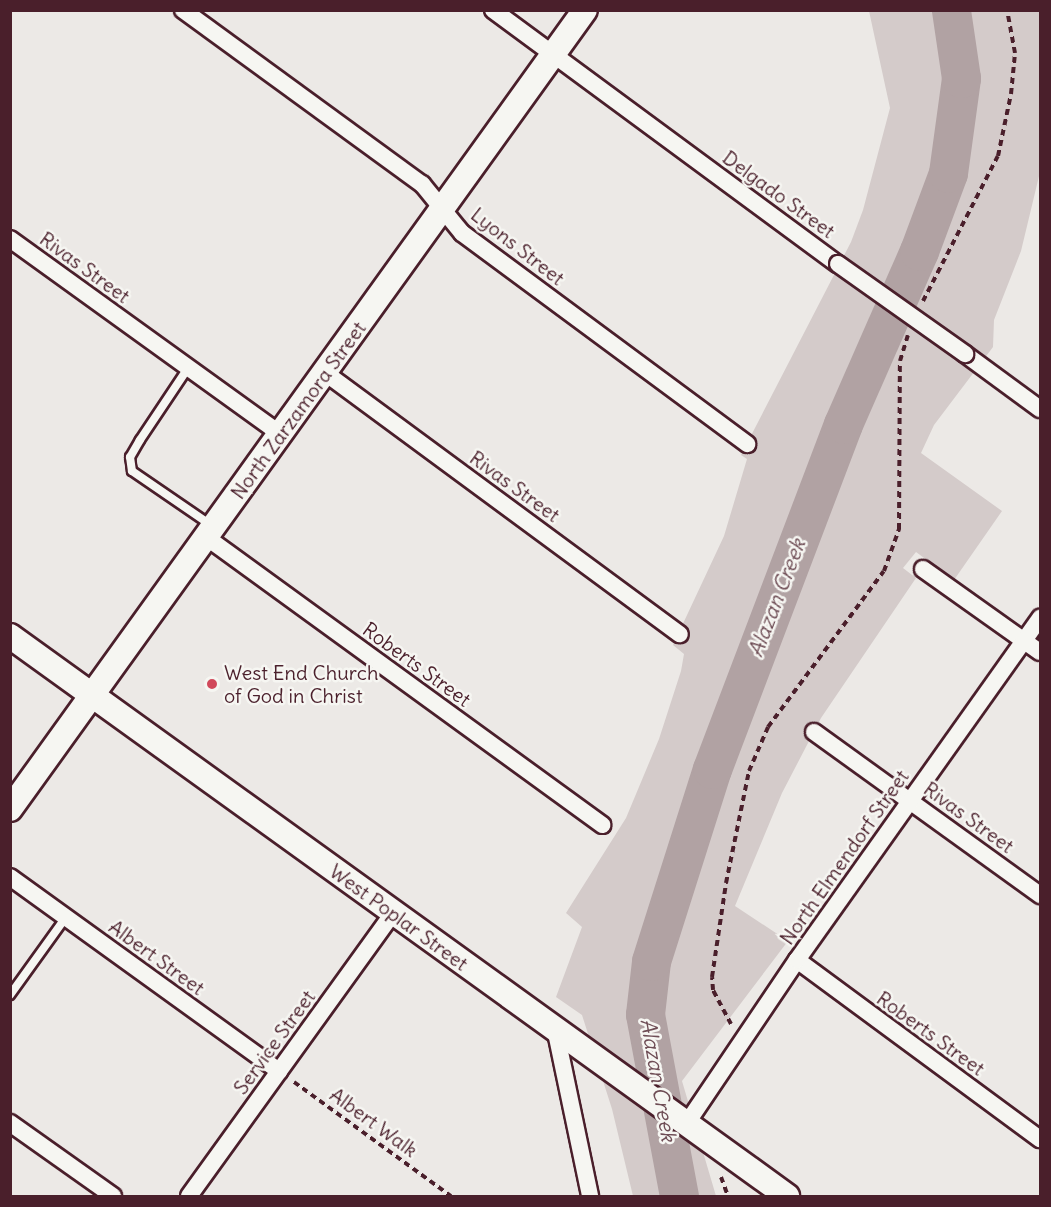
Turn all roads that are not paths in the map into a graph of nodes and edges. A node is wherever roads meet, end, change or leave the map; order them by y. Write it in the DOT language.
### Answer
graph roads {
  1 [pos="183,10"];
  2 [pos="493,10"];
  3 [pos="585,10"];
  4 [pos="553,54"];
  5 [pos="442,209"];
  6 [pos="10,239"];
  7 [pos="188,368"];
  8 [pos="324,372"];
  9 [pos="1041,409"];
  10 [pos="280,435"];
  11 [pos="747,444"];
  12 [pos="210,532"];
  13 [pos="923,569"];
  14 [pos="1041,618"];
  15 [pos="680,634"];
  16 [pos="10,636"];
  17 [pos="1024,640"];
  18 [pos="1041,652"];
  19 [pos="92,696"];
  20 [pos="814,732"];
  21 [pos="910,801"];
  22 [pos="10,809"];
  23 [pos="603,825"];
  24 [pos="10,877"];
  25 [pos="1041,895"];
  26 [pos="393,913"];
  27 [pos="66,917"];
  28 [pos="797,960"];
  29 [pos="10,995"];
  30 [pos="555,1028"];
  31 [pos="279,1071"];
  32 [pos="10,1123"];
  33 [pos="687,1123"];
  34 [pos="1041,1139"];
  35 [pos="113,1197"];
  36 [pos="189,1197"];
  37 [pos="590,1197"];
  38 [pos="787,1197"];
  1 -- 5 [label="street, Lyons Street"];
  2 -- 4 [label="street, Delgado Street"];
  3 -- 4 [label="main road, North Zarzamora Street"];
  4 -- 5 [label="main road, North Zarzamora Street"];
  4 -- 9 [label="street, Delgado Street, bridge"];
  5 -- 8 [label="main road, North Zarzamora Street"];
  5 -- 11 [label="street, Lyons Street"];
  6 -- 7 [label="street, Rivas Street"];
  7 -- 10 [label="street, Rivas Street"];
  7 -- 12 [label="lane"];
  8 -- 10 [label="main road, North Zarzamora Street"];
  8 -- 15 [label="street, Rivas Street"];
  10 -- 12 [label="main road, North Zarzamora Street"];
  12 -- 19 [label="main road, North Zarzamora Street"];
  12 -- 23 [label="street, Roberts Street"];
  13 -- 17 [label="street"];
  14 -- 17 [label="street, North Elmendorf Street"];
  16 -- 19 [label="main road, West Poplar Street"];
  17 -- 18 [label="street"];
  17 -- 21 [label="street, North Elmendorf Street"];
  19 -- 22 [label="main road, North Zarzamora Street"];
  19 -- 26 [label="main road, West Poplar Street"];
  20 -- 21 [label="street, Rivas Street"];
  21 -- 25 [label="street, Rivas Street"];
  21 -- 28 [label="street, North Elmendorf Street"];
  24 -- 27 [label="street, Albert Street"];
  26 -- 30 [label="main road, West Poplar Street"];
  26 -- 31 [label="street, Service Street"];
  27 -- 29 [label="lane"];
  27 -- 31 [label="street, Albert Street"];
  28 -- 33 [label="street, North Elmendorf Street"];
  28 -- 34 [label="street, Roberts Street"];
  30 -- 33 [label="main road, West Poplar Street"];
  30 -- 37 [label="street"];
  31 -- 36 [label="street, Service Street"];
  32 -- 35 [label="street"];
  33 -- 38 [label="main road, West Poplar Street"];
}
